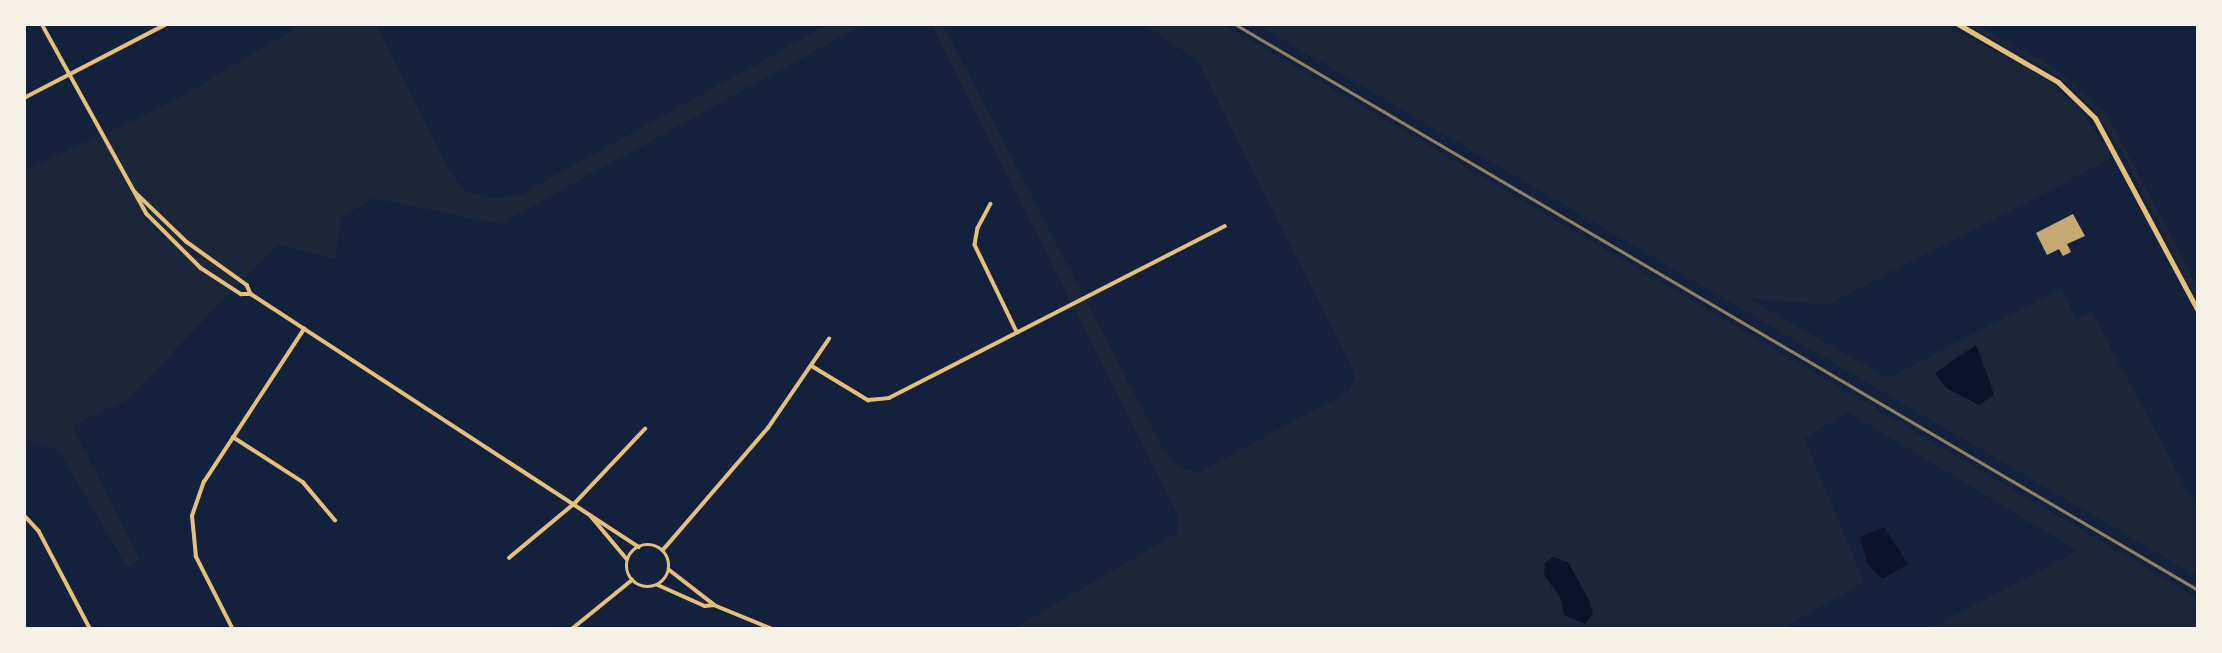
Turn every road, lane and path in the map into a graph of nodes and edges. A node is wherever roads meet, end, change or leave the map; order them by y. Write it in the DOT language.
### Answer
graph roads {
  1 [pos="42,24"];
  2 [pos="167,24"];
  3 [pos="1958,24"];
  4 [pos="68,76"];
  5 [pos="24,99"];
  6 [pos="135,192"];
  7 [pos="991,204"];
  8 [pos="1225,226"];
  9 [pos="251,294"];
  10 [pos="2197,311"];
  11 [pos="304,329"];
  12 [pos="1017,332"];
  13 [pos="829,339"];
  14 [pos="812,366"];
  15 [pos="645,429"];
  16 [pos="233,437"];
  17 [pos="575,503"];
  18 [pos="24,515"];
  19 [pos="591,516"];
  20 [pos="335,520"];
  21 [pos="639,547"];
  22 [pos="663,550"];
  23 [pos="509,558"];
  24 [pos="627,560"];
  25 [pos="669,570"];
  26 [pos="632,580"];
  27 [pos="658,585"];
  28 [pos="714,605"];
  29 [pos="90,628"];
  30 [pos="232,628"];
  31 [pos="573,628"];
  32 [pos="770,628"];
  1 -- 4 [label="street"];
  2 -- 4 [label="street"];
  3 -- 10 [label="street"];
  4 -- 5 [label="street"];
  4 -- 6 [label="street"];
  6 -- 9 [label="street"];
  6 -- 9 [label="street"];
  7 -- 12 [label="street"];
  8 -- 12 [label="street"];
  9 -- 11 [label="street"];
  11 -- 16 [label="street"];
  11 -- 17 [label="street"];
  12 -- 14 [label="street"];
  13 -- 14 [label="street"];
  14 -- 22 [label="street"];
  15 -- 17 [label="street"];
  16 -- 20 [label="street"];
  16 -- 30 [label="street"];
  17 -- 19 [label="street"];
  17 -- 23 [label="street"];
  18 -- 29 [label="street"];
  19 -- 21 [label="street"];
  19 -- 24 [label="street"];
  21 -- 22 [label="street"];
  21 -- 24 [label="street"];
  22 -- 25 [label="street"];
  24 -- 26 [label="street"];
  25 -- 27 [label="street"];
  25 -- 28 [label="street"];
  26 -- 27 [label="street"];
  26 -- 31 [label="street"];
  27 -- 28 [label="street"];
  28 -- 32 [label="street"];
}
